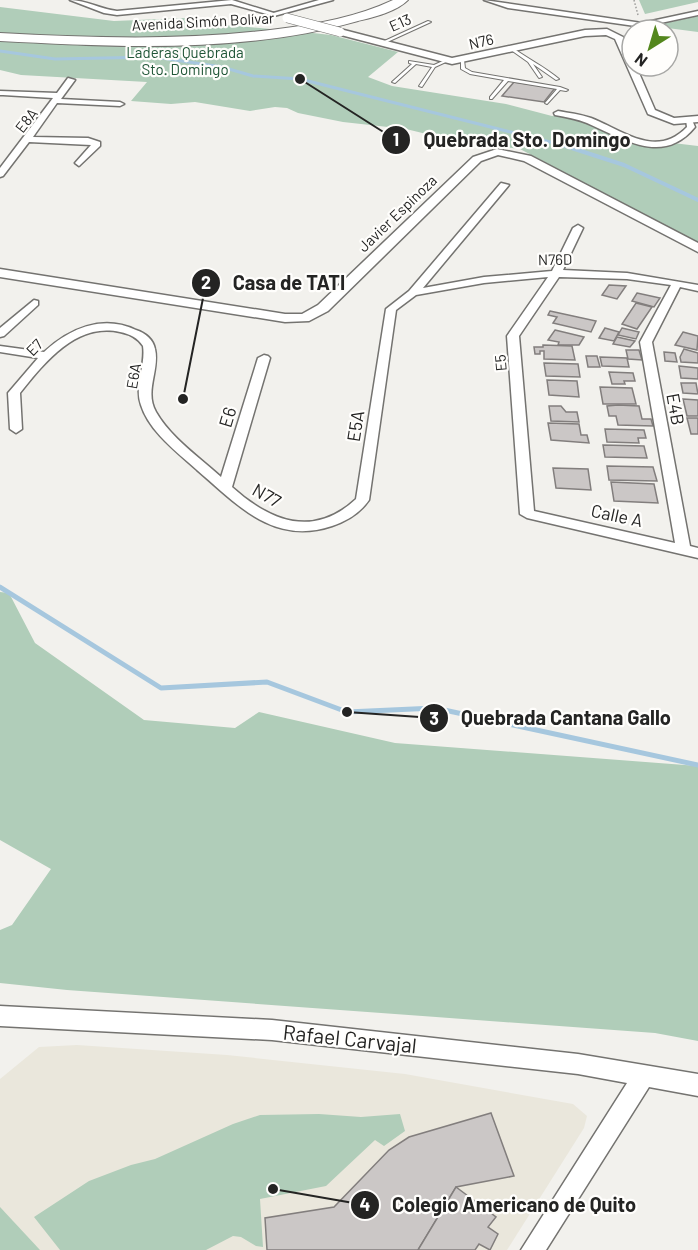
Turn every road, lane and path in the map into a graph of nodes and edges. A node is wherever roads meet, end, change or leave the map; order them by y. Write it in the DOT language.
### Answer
graph roads {
  1 [pos="73,0"];
  2 [pos="329,0"];
  3 [pos="388,0"];
  4 [pos="402,0"];
  5 [pos="487,0"];
  6 [pos="502,0"];
  7 [pos="228,1"];
  8 [pos="698,11"];
  9 [pos="274,14"];
  10 [pos="612,19"];
  11 [pos="429,22"];
  12 [pos="0,31"];
  13 [pos="607,32"];
  14 [pos="0,37"];
  15 [pos="382,43"];
  16 [pos="512,49"];
  17 [pos="462,60"];
  18 [pos="446,61"];
  19 [pos="529,61"];
  20 [pos="434,66"];
  21 [pos="540,77"];
  22 [pos="507,79"];
  23 [pos="557,79"];
  24 [pos="71,80"];
  25 [pos="394,82"];
  26 [pos="421,86"];
  27 [pos="560,88"];
  28 [pos="566,90"];
  29 [pos="3,93"];
  30 [pos="59,98"];
  31 [pos="491,98"];
  32 [pos="547,103"];
  33 [pos="120,104"];
  34 [pos="558,113"];
  35 [pos="693,120"];
  36 [pos="28,139"];
  37 [pos="79,163"];
  38 [pos="0,174"];
  39 [pos="504,186"];
  40 [pos="578,228"];
  41 [pos="698,248"];
  42 [pos="557,272"];
  43 [pos="0,273"];
  44 [pos="677,283"];
  45 [pos="698,288"];
  46 [pos="413,293"];
  47 [pos="34,303"];
  48 [pos="84,330"];
  49 [pos="0,334"];
  50 [pos="0,349"];
  51 [pos="45,356"];
  52 [pos="264,358"];
  53 [pos="16,429"];
  54 [pos="225,487"];
  55 [pos="527,514"];
  56 [pos="295,526"];
  57 [pos="683,548"];
  58 [pos="698,553"];
  59 [pos="0,1016"];
  60 [pos="643,1077"];
  61 [pos="698,1085"];
  62 [pos="532,1250"];
  1 -- 7 [label="street"];
  2 -- 9 [label="street"];
  3 -- 12 [label="highway, Avenida Simón Bolívar"];
  4 -- 14 [label="highway, Avenida Simón Bolívar"];
  5 -- 10 [label="street"];
  6 -- 10 [label="street"];
  7 -- 9 [label="street, N76"];
  8 -- 10 [label="street"];
  9 -- 15 [label="street, N76, bridge"];
  10 -- 13 [label="street"];
  11 -- 15 [label="lane, E13"];
  13 -- 16 [label="street, N76"];
  13 -- 35 [label="street"];
  15 -- 18 [label="street, N76"];
  16 -- 17 [label="street, N76"];
  16 -- 19 [label="lane"];
  17 -- 18 [label="street, N76"];
  17 -- 22 [label="lane"];
  18 -- 20 [label="lane"];
  19 -- 21 [label="lane"];
  19 -- 23 [label="lane"];
  20 -- 25 [label="lane"];
  20 -- 26 [label="lane"];
  22 -- 27 [label="lane"];
  22 -- 31 [label="lane"];
  24 -- 30 [label="street, E8A"];
  27 -- 28 [label="lane"];
  27 -- 32 [label="lane"];
  29 -- 30 [label="street"];
  30 -- 33 [label="street"];
  30 -- 36 [label="street, E8A"];
  34 -- 35 [label="street"];
  36 -- 37 [label="street"];
  36 -- 38 [label="street, E8A"];
  39 -- 46 [label="street, E5A"];
  40 -- 42 [label="street, E5"];
  41 -- 43 [label="street, Javier Espinoza"];
  42 -- 44 [label="street, N76D"];
  42 -- 46 [label="street, N76D"];
  42 -- 55 [label="street, E5"];
  44 -- 45 [label="street, N76D"];
  44 -- 57 [label="street, E4B"];
  46 -- 56 [label="street, E5A"];
  47 -- 49 [label="street"];
  48 -- 51 [label="street, E7"];
  48 -- 54 [label="street, E6A"];
  50 -- 51 [label="street"];
  51 -- 53 [label="street, E7"];
  52 -- 54 [label="street, E6"];
  54 -- 56 [label="street, N77"];
  55 -- 57 [label="street, Calle A"];
  57 -- 58 [label="street, Calle A"];
  59 -- 60 [label="street, Rafael Carvajal"];
  60 -- 61 [label="street, Rafael Carvajal"];
  60 -- 62 [label="street"];
}
